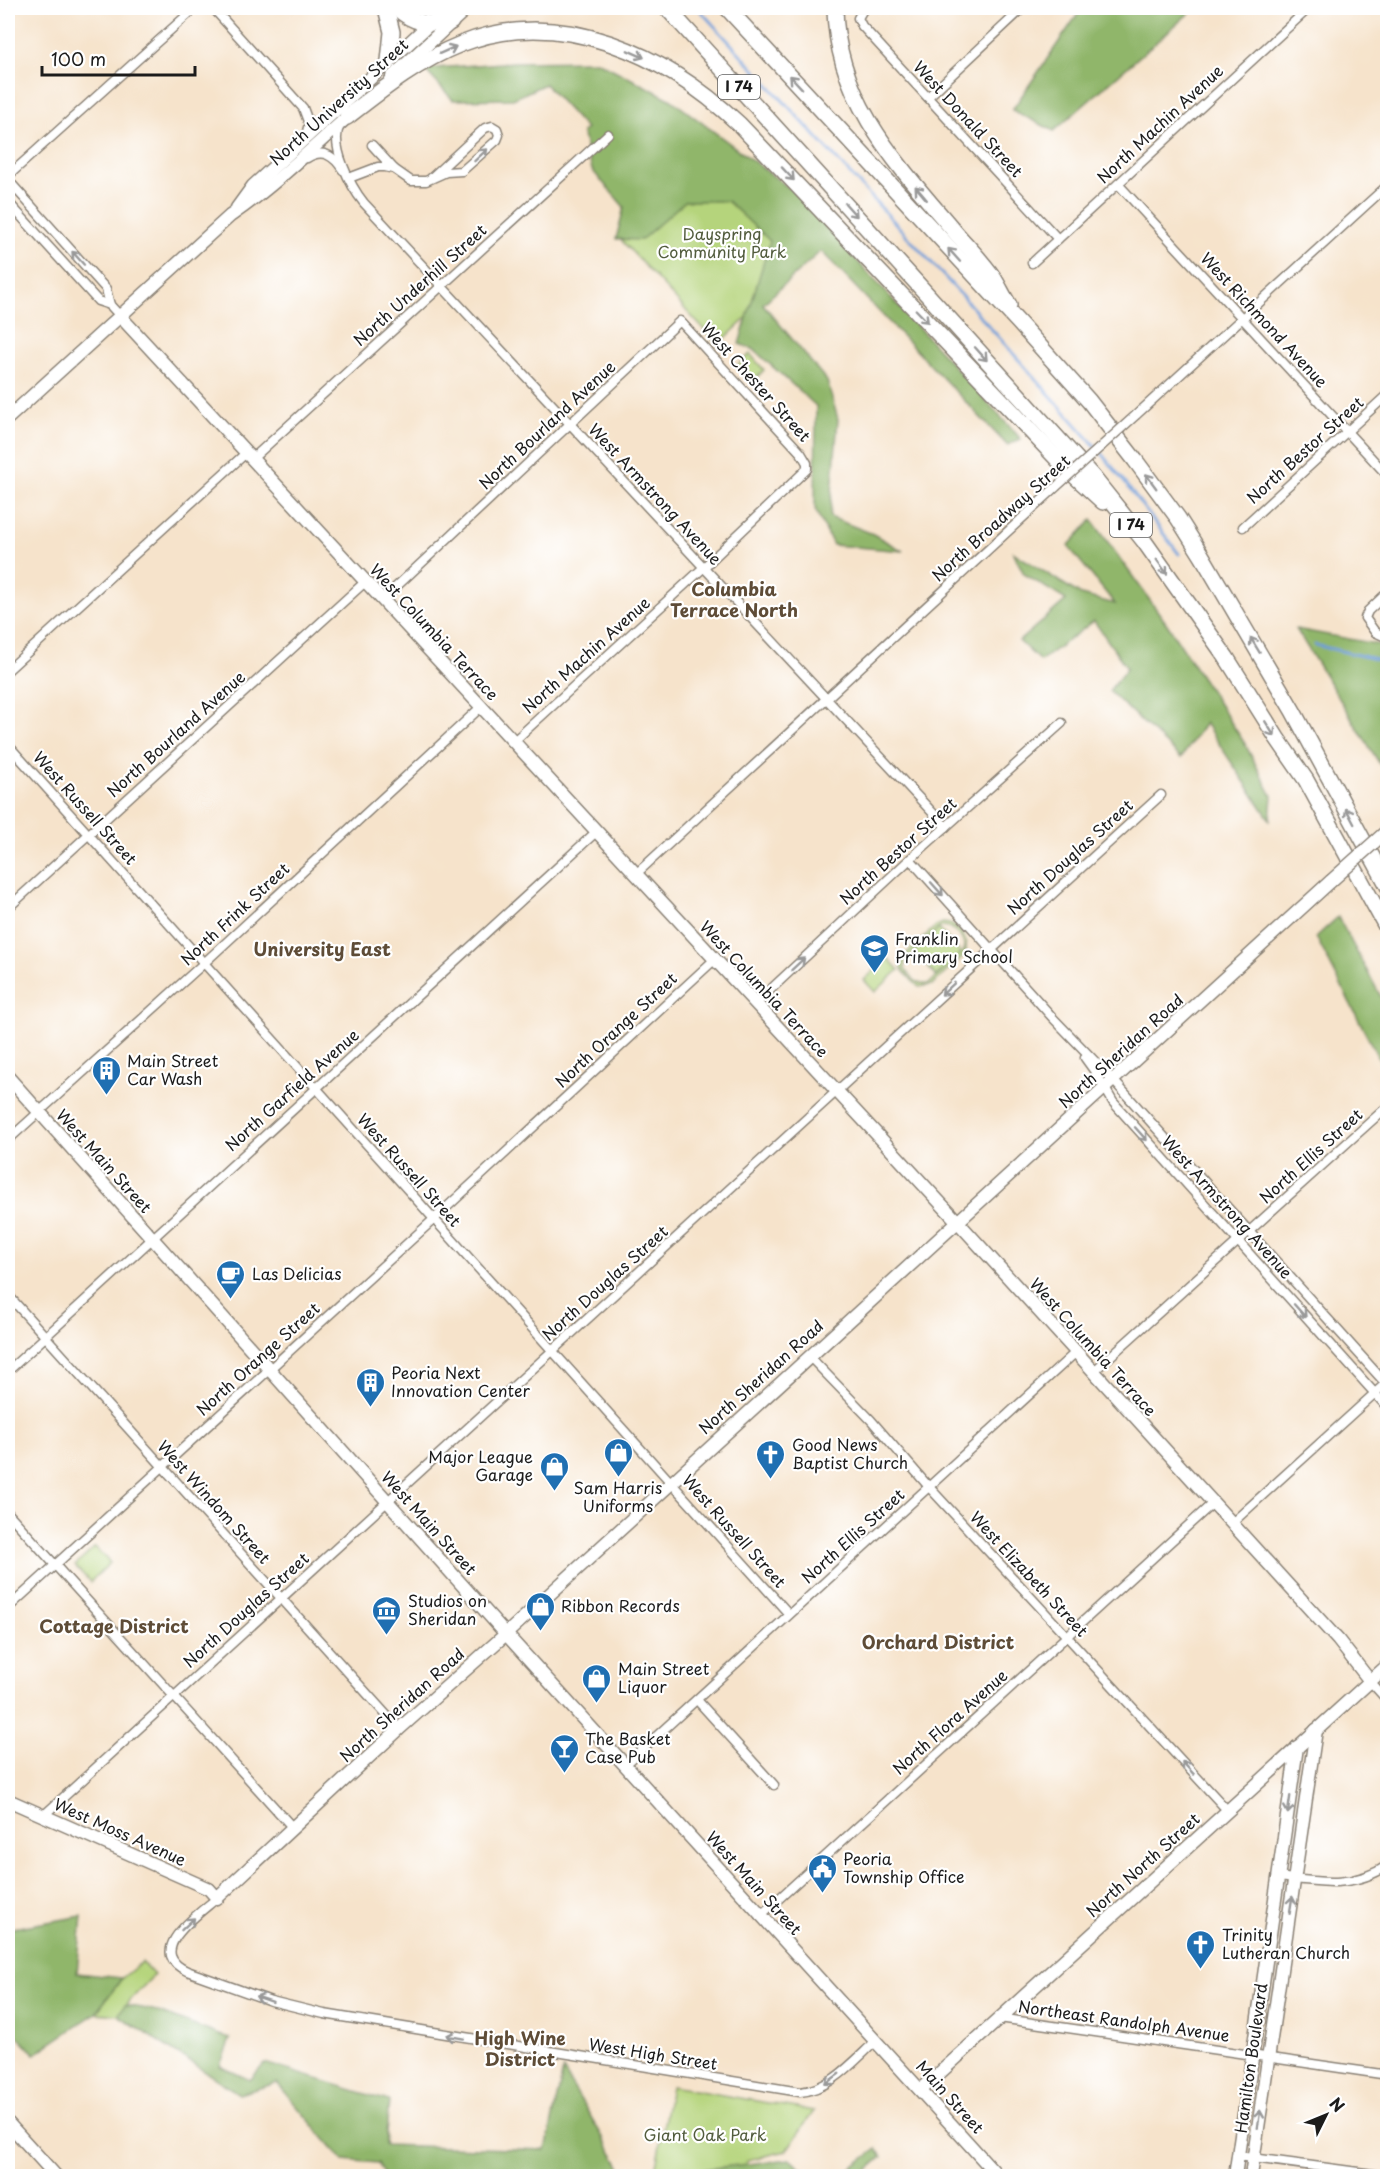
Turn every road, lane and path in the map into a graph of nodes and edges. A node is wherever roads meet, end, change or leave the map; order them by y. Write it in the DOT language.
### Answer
graph roads {
  1 [pos="195,8"];
  2 [pos="213,8"];
  3 [pos="386,8"];
  4 [pos="397,8"];
  5 [pos="467,8"];
  6 [pos="654,8"];
  7 [pos="667,8"];
  8 [pos="727,8"];
  9 [pos="835,8"];
  10 [pos="864,8"];
  11 [pos="1023,8"];
  12 [pos="1309,8"];
  13 [pos="449,15"];
  14 [pos="430,24"];
  15 [pos="389,61"];
  16 [pos="928,97"];
  17 [pos="346,118"];
  18 [pos="608,134"];
  19 [pos="304,138"];
  20 [pos="372,145"];
  21 [pos="811,166"];
  22 [pos="396,171"];
  23 [pos="284,174"];
  24 [pos="8,178"];
  25 [pos="349,178"];
  26 [pos="430,179"];
  27 [pos="1118,184"];
  28 [pos="1388,185"];
  29 [pos="8,202"];
  30 [pos="230,216"];
  31 [pos="1058,239"];
  32 [pos="1032,263"];
  33 [pos="441,286"];
  34 [pos="110,305"];
  35 [pos="120,316"];
  36 [pos="1242,318"];
  37 [pos="680,321"];
  38 [pos="1019,323"];
  39 [pos="1388,394"];
  40 [pos="8,418"];
  41 [pos="570,424"];
  42 [pos="1347,432"];
  43 [pos="249,456"];
  44 [pos="807,466"];
  45 [pos="1388,476"];
  46 [pos="1242,527"];
  47 [pos="1143,541"];
  48 [pos="703,568"];
  49 [pos="365,582"];
  50 [pos="1388,592"];
  51 [pos="382,600"];
  52 [pos="1388,638"];
  53 [pos="8,670"];
  54 [pos="826,700"];
  55 [pos="481,707"];
  56 [pos="1062,723"];
  57 [pos="513,742"];
  58 [pos="8,745"];
  59 [pos="1161,795"];
  60 [pos="946,827"];
  61 [pos="1388,830"];
  62 [pos="596,832"];
  63 [pos="88,834"];
  64 [pos="910,859"];
  65 [pos="636,874"];
  66 [pos="1388,886"];
  67 [pos="8,908"];
  68 [pos="1388,930"];
  69 [pos="991,950"];
  70 [pos="714,960"];
  71 [pos="203,964"];
  72 [pos="755,1004"];
  73 [pos="8,1077"];
  74 [pos="1109,1085"];
  75 [pos="315,1089"];
  76 [pos="836,1092"];
  77 [pos="1386,1109"];
  78 [pos="39,1112"];
  79 [pos="8,1140"];
  80 [pos="433,1220"];
  81 [pos="957,1221"];
  82 [pos="1249,1232"];
  83 [pos="152,1239"];
  84 [pos="1238,1242"];
  85 [pos="8,1295"];
  86 [pos="45,1336"];
  87 [pos="552,1352"];
  88 [pos="1075,1353"];
  89 [pos="809,1356"];
  90 [pos="269,1369"];
  91 [pos="8,1371"];
  92 [pos="1093,1372"];
  93 [pos="1386,1385"];
  94 [pos="1374,1393"];
  95 [pos="1388,1408"];
  96 [pos="162,1466"];
  97 [pos="670,1483"];
  98 [pos="929,1487"];
  99 [pos="387,1501"];
  100 [pos="1214,1502"];
  101 [pos="8,1513"];
  102 [pos="1232,1523"];
  103 [pos="54,1566"];
  104 [pos="281,1600"];
  105 [pos="8,1608"];
  106 [pos="789,1614"];
  107 [pos="506,1634"];
  108 [pos="1066,1636"];
  109 [pos="1388,1665"];
  110 [pos="1370,1681"];
  111 [pos="174,1697"];
  112 [pos="697,1700"];
  113 [pos="1388,1701"];
  114 [pos="399,1729"];
  115 [pos="1316,1730"];
  116 [pos="1297,1747"];
  117 [pos="625,1765"];
  118 [pos="774,1785"];
  119 [pos="8,1800"];
  120 [pos="1228,1811"];
  121 [pos="43,1816"];
  122 [pos="293,1828"];
  123 [pos="1388,1865"];
  124 [pos="1279,1876"];
  125 [pos="1295,1879"];
  126 [pos="217,1898"];
  127 [pos="761,1914"];
  128 [pos="172,1957"];
  129 [pos="999,2018"];
  130 [pos="876,2042"];
  131 [pos="1253,2055"];
  132 [pos="1268,2057"];
  133 [pos="1388,2075"];
  134 [pos="921,2090"];
  135 [pos="8,2123"];
  136 [pos="1238,2156"];
  137 [pos="1253,2159"];
  138 [pos="985,2161"];
  139 [pos="56,2176"];
  140 [pos="998,2176"];
  141 [pos="1003,2176"];
  142 [pos="1235,2176"];
  143 [pos="1251,2176"];
  144 [pos="1388,2176"];
  1 -- 24 [label="street"];
  2 -- 19 [label="street"];
  3 -- 15 [label="highway"];
  4 -- 14 [label="highway"];
  5 -- 13 [label="street, North University Street"];
  6 -- 21 [label="highway"];
  7 -- 21 [label="highway, I 74"];
  38 -- 8 [label="highway, I 74, one-way"];
  38 -- 9 [label="highway, one-way"];
  10 -- 16 [label="street, West Donald Street"];
  11 -- 16 [label="street"];
  12 -- 27 [label="street, North Machin Avenue"];
  13 -- 14 [label="highway"];
  13 -- 17 [label="street, North University Street"];
  14 -- 15 [label="street, North University Street"];
  15 -- 19 [label="street, North University Street"];
  16 -- 31 [label="street, West Donald Street"];
  17 -- 23 [label="street, North University Street"];
  17 -- 25 [label="street, West Armstrong Avenue"];
  17 -- 47 [label="highway, one-way"];
  18 -- 33 [label="street, North Underhill Street"];
  19 -- 30 [label="street, North University Street"];
  20 -- 22 [label="street"];
  21 -- 47 [label="highway, I 74, one-way"];
  22 -- 25 [label="street"];
  22 -- 26 [label="street"];
  23 -- 25 [label="street, West Armstrong Avenue"];
  23 -- 30 [label="street, North University Street"];
  34 -- 24 [label="street, West Columbia Terrace, one-way"];
  25 -- 33 [label="street, West Armstrong Avenue"];
  26 -- 26 [label="street, one-way"];
  27 -- 31 [label="street, North Machin Avenue"];
  27 -- 36 [label="street, West Richmond Avenue"];
  28 -- 36 [label="street, North Broadway Street"];
  29 -- 34 [label="street, West Columbia Terrace"];
  30 -- 35 [label="street, North University Street"];
  31 -- 32 [label="street, North Machin Avenue"];
  33 -- 41 [label="street, West Armstrong Avenue"];
  33 -- 43 [label="street, North Underhill Street"];
  34 -- 35 [label="street, West Columbia Terrace"];
  35 -- 40 [label="street, North University Street"];
  35 -- 43 [label="street, West Columbia Terrace"];
  36 -- 42 [label="street, West Richmond Avenue"];
  36 -- 54 [label="street, North Broadway Street, bridge"];
  37 -- 41 [label="street, North Bourland Avenue"];
  37 -- 44 [label="street, West Chester Street"];
  66 -- 38 [label="highway, I 74, one-way"];
  39 -- 42 [label="street, North Bestor Street"];
  41 -- 48 [label="street, West Armstrong Avenue"];
  41 -- 51 [label="street, North Bourland Avenue"];
  42 -- 45 [label="street, West Richmond Avenue"];
  42 -- 46 [label="street, North Bestor Street"];
  43 -- 49 [label="street, West Columbia Terrace"];
  43 -- 53 [label="street, North Underhill Street"];
  44 -- 48 [label="street, North Machin Avenue"];
  47 -- 68 [label="highway, I 74, one-way"];
  48 -- 54 [label="street, West Armstrong Avenue"];
  48 -- 57 [label="street, North Machin Avenue"];
  49 -- 51 [label="street, West Columbia Terrace"];
  49 -- 63 [label="street, North Bourland Avenue"];
  50 -- 52 [label="street"];
  51 -- 55 [label="street, West Columbia Terrace"];
  54 -- 60 [label="street, West Armstrong Avenue"];
  54 -- 65 [label="street, North Broadway Street"];
  55 -- 57 [label="street, West Columbia Terrace"];
  55 -- 71 [label="street, North Frink Street"];
  56 -- 60 [label="street, North Bestor Street"];
  57 -- 62 [label="street, West Columbia Terrace"];
  58 -- 63 [label="street, West Russell Street"];
  59 -- 69 [label="street, North Douglas Street"];
  60 -- 64 [label="street, North Bestor Street"];
  61 -- 74 [label="street, North Sheridan Road, bridge"];
  62 -- 65 [label="street, West Columbia Terrace"];
  62 -- 75 [label="street, North Garfield Avenue"];
  63 -- 67 [label="street, North Bourland Avenue"];
  63 -- 71 [label="street, West Russell Street"];
  64 -- 69 [label="street, West Armstrong Avenue, one-way"];
  72 -- 64 [label="street, North Bestor Street, one-way"];
  65 -- 70 [label="street, West Columbia Terrace"];
  69 -- 74 [label="street, West Armstrong Avenue"];
  69 -- 76 [label="street, North Douglas Street, one-way"];
  70 -- 72 [label="street, West Columbia Terrace"];
  70 -- 80 [label="street, North Orange Street"];
  71 -- 75 [label="street, West Russell Street"];
  71 -- 78 [label="street, North Frink Street"];
  72 -- 76 [label="street, West Columbia Terrace"];
  73 -- 78 [label="street, West Main Street"];
  74 -- 81 [label="street, North Sheridan Road"];
  74 -- 82 [label="street, West Armstrong Avenue"];
  74 -- 84 [label="street, West Armstrong Avenue, one-way"];
  75 -- 80 [label="street, West Russell Street"];
  75 -- 83 [label="street, North Garfield Avenue"];
  76 -- 81 [label="street, West Columbia Terrace"];
  76 -- 87 [label="street, North Douglas Street"];
  77 -- 82 [label="street, North Ellis Street"];
  78 -- 79 [label="street, North Frink Street"];
  78 -- 83 [label="street, West Main Street"];
  80 -- 87 [label="street, West Russell Street"];
  80 -- 90 [label="street, North Orange Street"];
  81 -- 88 [label="street, West Columbia Terrace"];
  81 -- 89 [label="street, North Sheridan Road"];
  82 -- 84 [label="street, North Ellis Street"];
  82 -- 93 [label="street, West Armstrong Avenue"];
  83 -- 86 [label="street, North Garfield Avenue"];
  83 -- 90 [label="street, West Main Street"];
  84 -- 92 [label="street, North Ellis Street"];
  84 -- 94 [label="street, West Armstrong Avenue, one-way"];
  85 -- 86 [label="street, West Windom Street"];
  86 -- 91 [label="street, North Garfield Avenue"];
  86 -- 96 [label="street, West Windom Street"];
  87 -- 97 [label="street, West Russell Street"];
  87 -- 99 [label="street, North Douglas Street"];
  88 -- 92 [label="street, West Columbia Terrace"];
  88 -- 98 [label="street, North Ellis Street"];
  89 -- 97 [label="street, North Sheridan Road"];
  89 -- 98 [label="street, West Elizabeth Street"];
  90 -- 96 [label="street, North Orange Street"];
  90 -- 99 [label="street, West Main Street"];
  92 -- 100 [label="street, West Columbia Terrace"];
  93 -- 94 [label="street"];
  94 -- 95 [label="street, West Armstrong Avenue"];
  94 -- 102 [label="street"];
  96 -- 103 [label="street, North Orange Street"];
  96 -- 104 [label="street, West Windom Street"];
  97 -- 106 [label="street, West Russell Street"];
  97 -- 107 [label="street, North Sheridan Road"];
  98 -- 106 [label="street, North Ellis Street"];
  98 -- 108 [label="street, West Elizabeth Street"];
  99 -- 104 [label="street, North Douglas Street"];
  99 -- 107 [label="street, West Main Street"];
  100 -- 102 [label="street, West Columbia Terrace"];
  100 -- 108 [label="street, North Flora Avenue"];
  101 -- 103 [label="street"];
  102 -- 110 [label="street, West Columbia Terrace"];
  103 -- 105 [label="street, North Orange Street"];
  103 -- 111 [label="street"];
  104 -- 111 [label="street, North Douglas Street"];
  104 -- 114 [label="street, West Windom Street"];
  106 -- 112 [label="street, North Ellis Street"];
  107 -- 114 [label="street, North Sheridan Road"];
  107 -- 117 [label="street, West Main Street"];
  120 -- 108 [label="street, West Elizabeth Street, one-way"];
  108 -- 127 [label="street, North Flora Avenue"];
  109 -- 110 [label="street, North North Street"];
  110 -- 113 [label="street, West Columbia Terrace"];
  110 -- 115 [label="street, North North Street"];
  111 -- 121 [label="street, North Douglas Street"];
  111 -- 122 [label="street"];
  112 -- 117 [label="street, North Ellis Street"];
  112 -- 118 [label="street"];
  114 -- 122 [label="street, North Sheridan Road"];
  115 -- 116 [label="street, North North Street"];
  115 -- 125 [label="street, Hamilton Boulevard"];
  116 -- 120 [label="street, North North Street"];
  116 -- 124 [label="street, Hamilton Boulevard, one-way"];
  117 -- 127 [label="street, West Main Street"];
  119 -- 121 [label="street, West Moss Avenue"];
  120 -- 129 [label="street, North North Street"];
  121 -- 126 [label="street, West Moss Avenue"];
  122 -- 126 [label="street, North Sheridan Road"];
  123 -- 125 [label="street"];
  124 -- 125 [label="street"];
  124 -- 131 [label="street, Hamilton Boulevard"];
  132 -- 125 [label="street, Hamilton Boulevard, one-way"];
  128 -- 126 [label="street, North Sheridan Road, one-way"];
  127 -- 130 [label="street, West Main Street"];
  130 -- 128 [label="street, West High Street, one-way"];
  129 -- 131 [label="street, Northeast Randolph Avenue"];
  129 -- 134 [label="street, North North Street"];
  130 -- 134 [label="street, Main Street"];
  131 -- 132 [label="street, Northeast Randolph Avenue"];
  131 -- 136 [label="street, Hamilton Boulevard"];
  132 -- 133 [label="street, Northeast Randolph Avenue"];
  137 -- 132 [label="street, Hamilton Boulevard, one-way"];
  134 -- 138 [label="street, Main Street"];
  135 -- 139 [label="street"];
  136 -- 137 [label="street"];
  136 -- 142 [label="street, Hamilton Boulevard"];
  137 -- 143 [label="street, Hamilton Boulevard"];
  137 -- 144 [label="street"];
  138 -- 140 [label="street, Main Street"];
  138 -- 141 [label="street"];
}
